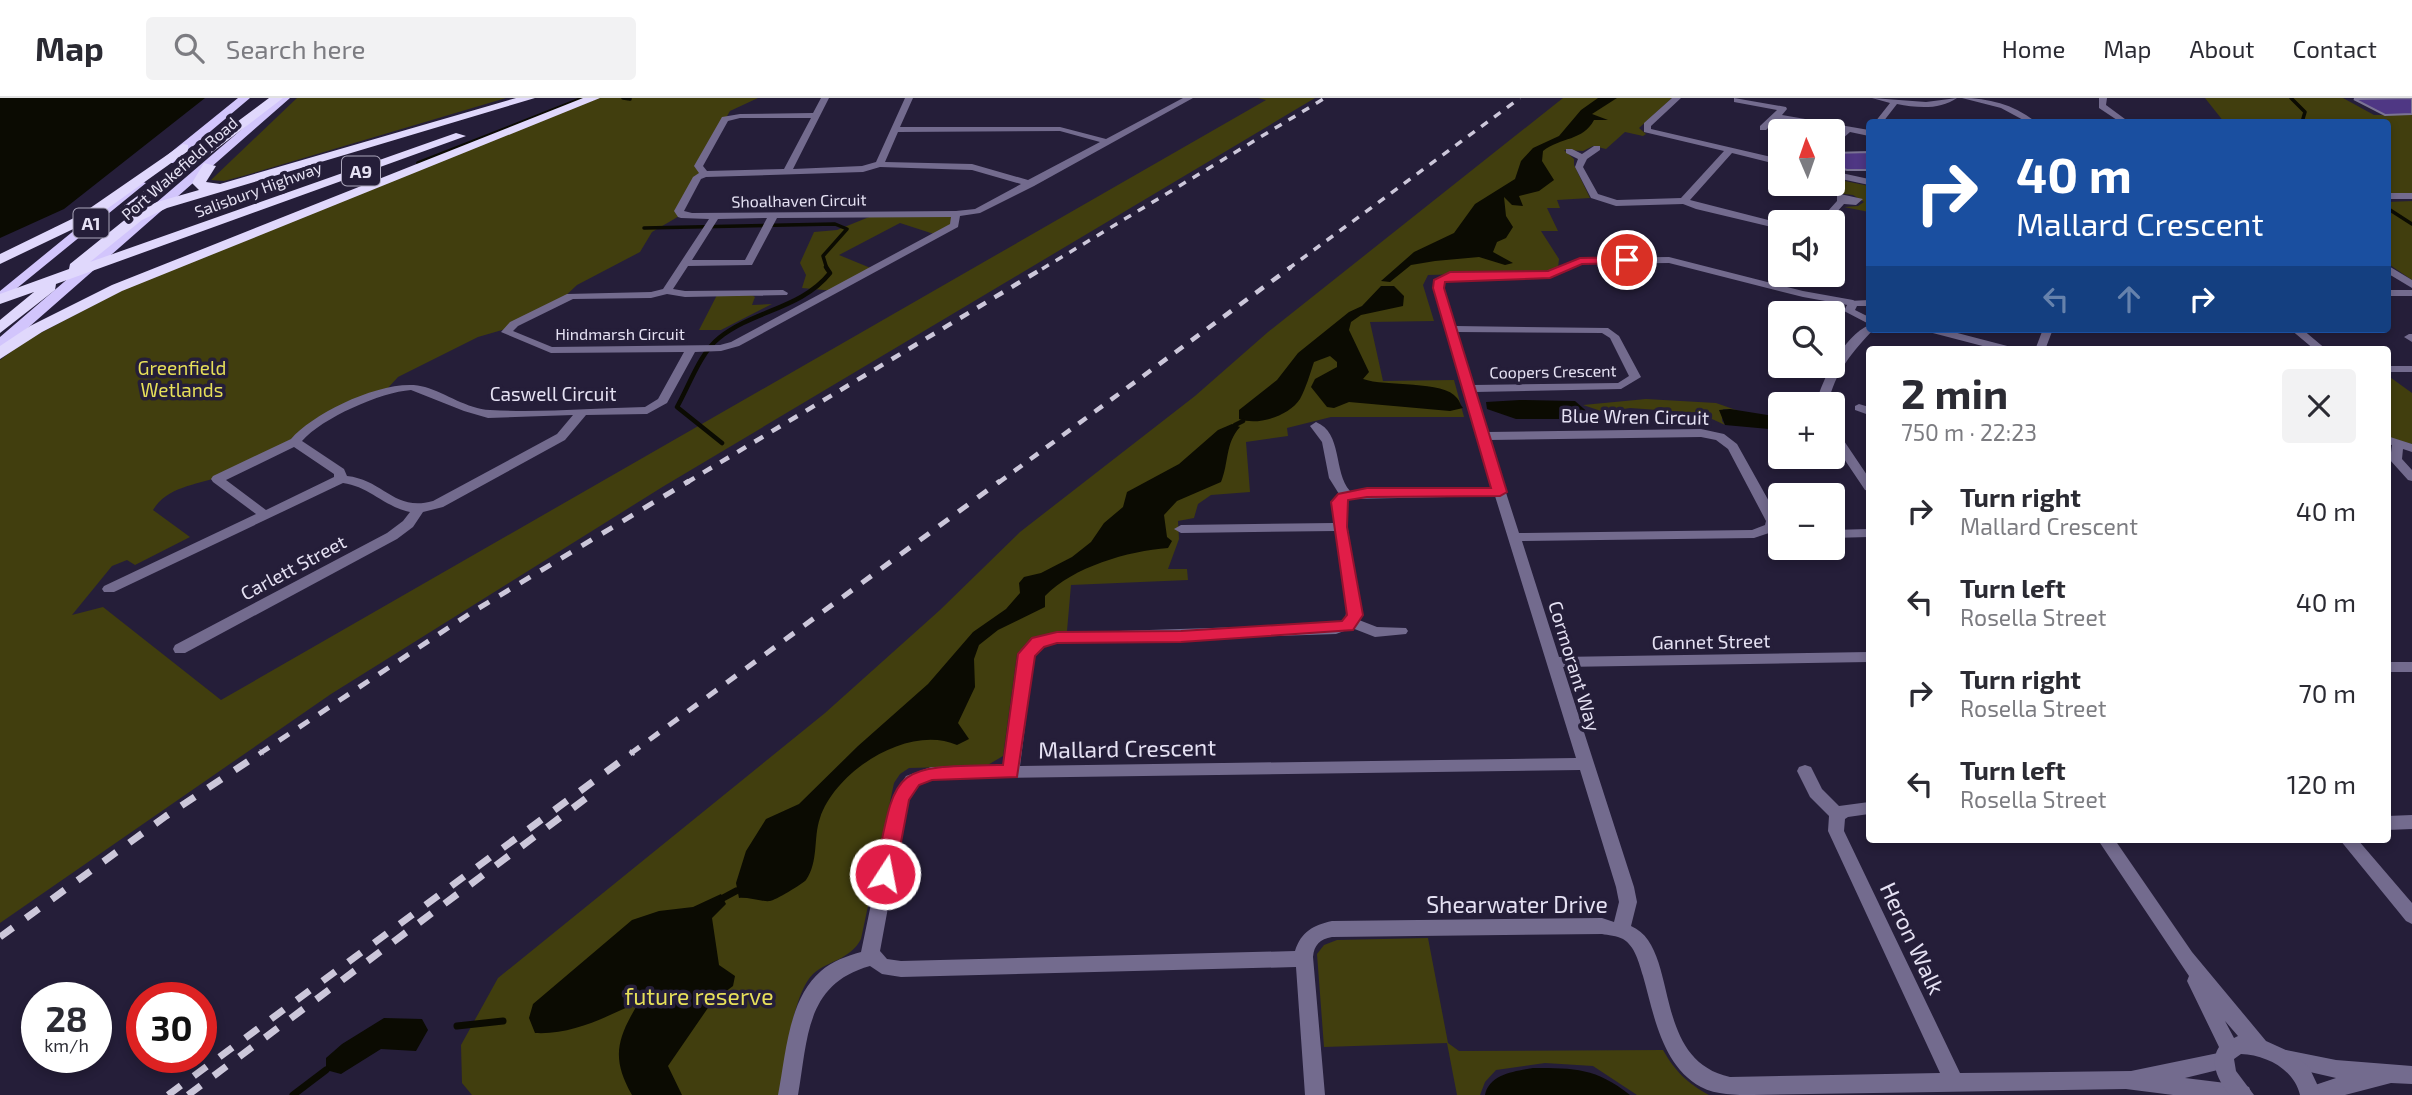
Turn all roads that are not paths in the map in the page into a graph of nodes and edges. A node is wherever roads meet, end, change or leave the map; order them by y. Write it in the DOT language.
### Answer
graph roads {
  1 [pos="245,98"];
  2 [pos="277,98"];
  3 [pos="285,98"];
  4 [pos="529,98"];
  5 [pos="547,98"];
  6 [pos="567,98"];
  7 [pos="594,98"];
  8 [pos="825,98"];
  9 [pos="909,98"];
  10 [pos="1189,98"];
  11 [pos="1678,98"];
  12 [pos="1877,98"];
  13 [pos="1953,98"];
  14 [pos="1966,98"];
  15 [pos="1980,98"];
  16 [pos="2103,98"];
  17 [pos="1737,100"];
  18 [pos="1895,102"];
  19 [pos="816,115"];
  20 [pos="1776,116"];
  21 [pos="1882,119"];
  22 [pos="2027,119"];
  23 [pos="2028,119"];
  24 [pos="2121,119"];
  25 [pos="1763,128"];
  26 [pos="896,130"];
  27 [pos="1847,131"];
  28 [pos="1865,133"];
  29 [pos="1108,142"];
  30 [pos="183,148"];
  31 [pos="1597,148"];
  32 [pos="1730,150"];
  33 [pos="1569,151"];
  34 [pos="1583,158"];
  35 [pos="1768,159"];
  36 [pos="880,164"];
  37 [pos="209,166"];
  38 [pos="787,171"];
  39 [pos="705,174"];
  40 [pos="1845,177"];
  41 [pos="1866,181"];
  42 [pos="1031,184"];
  43 [pos="230,185"];
  44 [pos="2391,196"];
  45 [pos="2412,196"];
  46 [pos="1684,201"];
  47 [pos="1842,201"];
  48 [pos="162,205"];
  49 [pos="1834,210"];
  50 [pos="956,214"];
  51 [pos="770,222"];
  52 [pos="711,223"];
  53 [pos="1768,223"];
  54 [pos="0,260"];
  55 [pos="687,263"];
  56 [pos="2391,271"];
  57 [pos="50,273"];
  58 [pos="2412,285"];
  59 [pos="0,290"];
  60 [pos="667,290"];
  61 [pos="783,293"];
  62 [pos="2391,293"];
  63 [pos="2412,293"];
  64 [pos="0,298"];
  65 [pos="1866,303"];
  66 [pos="1853,310"];
  67 [pos="0,314"];
  68 [pos="1866,319"];
  69 [pos="0,328"];
  70 [pos="1452,329"];
  71 [pos="1866,330"];
  72 [pos="1943,333"];
  73 [pos="2300,333"];
  74 [pos="1853,341"];
  75 [pos="0,345"];
  76 [pos="1980,346"];
  77 [pos="2317,346"];
  78 [pos="697,348"];
  79 [pos="0,354"];
  80 [pos="2391,369"];
  81 [pos="2412,369"];
  82 [pos="1824,392"];
  83 [pos="1469,393"];
  84 [pos="582,412"];
  85 [pos="1316,426"];
  86 [pos="1482,436"];
  87 [pos="295,442"];
  88 [pos="2392,442"];
  89 [pos="2412,448"];
  90 [pos="1845,451"];
  91 [pos="2412,477"];
  92 [pos="341,479"];
  93 [pos="1866,482"];
  94 [pos="1500,492"];
  95 [pos="1347,495"];
  96 [pos="1768,507"];
  97 [pos="417,511"];
  98 [pos="265,515"];
  99 [pos="1340,527"];
  100 [pos="1181,529"];
  101 [pos="1768,531"];
  102 [pos="1866,533"];
  103 [pos="1845,534"];
  104 [pos="1514,537"];
  105 [pos="109,589"];
  106 [pos="1352,622"];
  107 [pos="1401,631"];
  108 [pos="180,649"];
  109 [pos="1866,657"];
  110 [pos="1555,662"];
  111 [pos="2391,667"];
  112 [pos="2412,667"];
  113 [pos="1585,764"];
  114 [pos="1805,771"];
  115 [pos="1011,772"];
  116 [pos="1866,808"];
  117 [pos="1838,815"];
  118 [pos="2391,822"];
  119 [pos="2412,822"];
  120 [pos="2108,843"];
  121 [pos="2351,843"];
  122 [pos="2412,916"];
  123 [pos="1621,930"];
  124 [pos="873,957"];
  125 [pos="2185,958"];
  126 [pos="1304,959"];
  127 [pos="2259,1047"];
  128 [pos="2226,1055"];
  129 [pos="2283,1058"];
  130 [pos="2388,1075"];
  131 [pos="2412,1075"];
  132 [pos="2126,1080"];
  133 [pos="1954,1082"];
  134 [pos="2243,1094"];
  135 [pos="788,1095"];
  136 [pos="1315,1095"];
  137 [pos="2311,1095"];
  1 -- 30 [label="highway, Port Wakefield Road / A1"];
  2 -- 57 [label="highway"];
  3 -- 37 [label="highway, Port Wakefield Road / A1"];
  4 -- 43 [label="highway"];
  5 -- 57 [label="highway, Salisbury Highway / A9"];
  6 -- 64 [label="highway, Salisbury Highway / A9"];
  7 -- 79 [label="highway"];
  8 -- 19 [label="street"];
  9 -- 26 [label="street, Shoalhaven Circuit"];
  10 -- 29 [label="street, Shoalhaven Circuit"];
  11 -- 32 [label="street"];
  12 -- 18 [label="street"];
  13 -- 18 [label="street"];
  14 -- 22 [label="street"];
  15 -- 23 [label="street"];
  16 -- 24 [label="street"];
  17 -- 20 [label="street"];
  18 -- 21 [label="street"];
  19 -- 38 [label="street"];
  19 -- 39 [label="street"];
  20 -- 25 [label="street"];
  20 -- 27 [label="street"];
  26 -- 29 [label="street"];
  26 -- 36 [label="street, Shoalhaven Circuit"];
  27 -- 28 [label="street"];
  29 -- 42 [label="street, Shoalhaven Circuit"];
  30 -- 54 [label="highway"];
  30 -- 64 [label="highway, Port Wakefield Road / A1"];
  31 -- 34 [label="street"];
  32 -- 35 [label="street"];
  32 -- 46 [label="street"];
  33 -- 34 [label="street"];
  34 -- 46 [label="street"];
  36 -- 38 [label="street, Shoalhaven Circuit"];
  36 -- 42 [label="street"];
  37 -- 43 [label="highway"];
  37 -- 48 [label="highway, Port Wakefield Road / A1"];
  38 -- 39 [label="street, Shoalhaven Circuit"];
  39 -- 52 [label="street, Shoalhaven Circuit"];
  40 -- 41 [label="street"];
  42 -- 50 [label="street, Shoalhaven Circuit"];
  43 -- 48 [label="highway"];
  44 -- 45 [label="street"];
  46 -- 53 [label="street"];
  47 -- 49 [label="street"];
  48 -- 69 [label="highway"];
  48 -- 75 [label="highway, Port Wakefield Road / A1"];
  50 -- 51 [label="street, Shoalhaven Circuit"];
  50 -- 78 [label="street, Hindmarsh Circuit"];
  51 -- 52 [label="street, Shoalhaven Circuit"];
  51 -- 55 [label="street"];
  52 -- 55 [label="street"];
  55 -- 60 [label="street"];
  56 -- 58 [label="street"];
  57 -- 59 [label="highway, Salisbury Highway / A9"];
  57 -- 67 [label="highway"];
  60 -- 61 [label="street"];
  60 -- 78 [label="street, Hindmarsh Circuit"];
  62 -- 63 [label="street"];
  65 -- 66 [label="street"];
  66 -- 68 [label="street"];
  66 -- 70 [label="street, Cormorant Way"];
  66 -- 74 [label="street"];
  70 -- 83 [label="street, Cormorant Way"];
  70 -- 83 [label="street, Coopers Crescent"];
  71 -- 74 [label="street"];
  72 -- 76 [label="street"];
  73 -- 77 [label="street"];
  74 -- 82 [label="street"];
  78 -- 84 [label="street, Caswell Circuit"];
  80 -- 81 [label="street"];
  83 -- 86 [label="street, Cormorant Way"];
  84 -- 87 [label="street, Caswell Circuit"];
  84 -- 97 [label="street"];
  85 -- 95 [label="street"];
  86 -- 94 [label="street, Cormorant Way"];
  86 -- 96 [label="street, Blue Wren Circuit"];
  87 -- 92 [label="street"];
  87 -- 98 [label="street, Caswell Circuit"];
  88 -- 89 [label="street"];
  88 -- 91 [label="street"];
  90 -- 93 [label="street"];
  92 -- 97 [label="street"];
  92 -- 98 [label="street"];
  94 -- 95 [label="street"];
  94 -- 104 [label="street, Cormorant Way"];
  95 -- 99 [label="street"];
  97 -- 108 [label="street, Carlett Street"];
  98 -- 105 [label="street"];
  99 -- 100 [label="street"];
  99 -- 106 [label="street"];
  101 -- 104 [label="street, Blue Wren Circuit"];
  102 -- 103 [label="street"];
  104 -- 110 [label="street, Cormorant Way"];
  106 -- 107 [label="street"];
  106 -- 115 [label="street"];
  109 -- 110 [label="street, Gannet Street"];
  110 -- 113 [label="street, Cormorant Way"];
  111 -- 112 [label="street"];
  113 -- 115 [label="street, Mallard Crescent"];
  113 -- 123 [label="street, Cormorant Way"];
  114 -- 117 [label="street"];
  115 -- 124 [label="street, Mallard Crescent"];
  116 -- 117 [label="street"];
  117 -- 133 [label="street, Heron Walk"];
  118 -- 119 [label="street"];
  120 -- 125 [label="street"];
  121 -- 122 [label="street"];
  123 -- 126 [label="street, Shearwater Drive"];
  123 -- 133 [label="street, Shearwater Drive"];
  124 -- 126 [label="street"];
  124 -- 135 [label="street"];
  125 -- 127 [label="street"];
  125 -- 128 [label="street"];
  126 -- 136 [label="street"];
  127 -- 128 [label="street, Shearwater Drive"];
  127 -- 129 [label="street"];
  128 -- 132 [label="street, Shearwater Drive"];
  128 -- 134 [label="street"];
  129 -- 130 [label="street"];
  129 -- 137 [label="street"];
  130 -- 131 [label="street"];
  130 -- 137 [label="street"];
  132 -- 133 [label="street, Shearwater Drive"];
  132 -- 134 [label="street, Shearwater Drive"];
}
